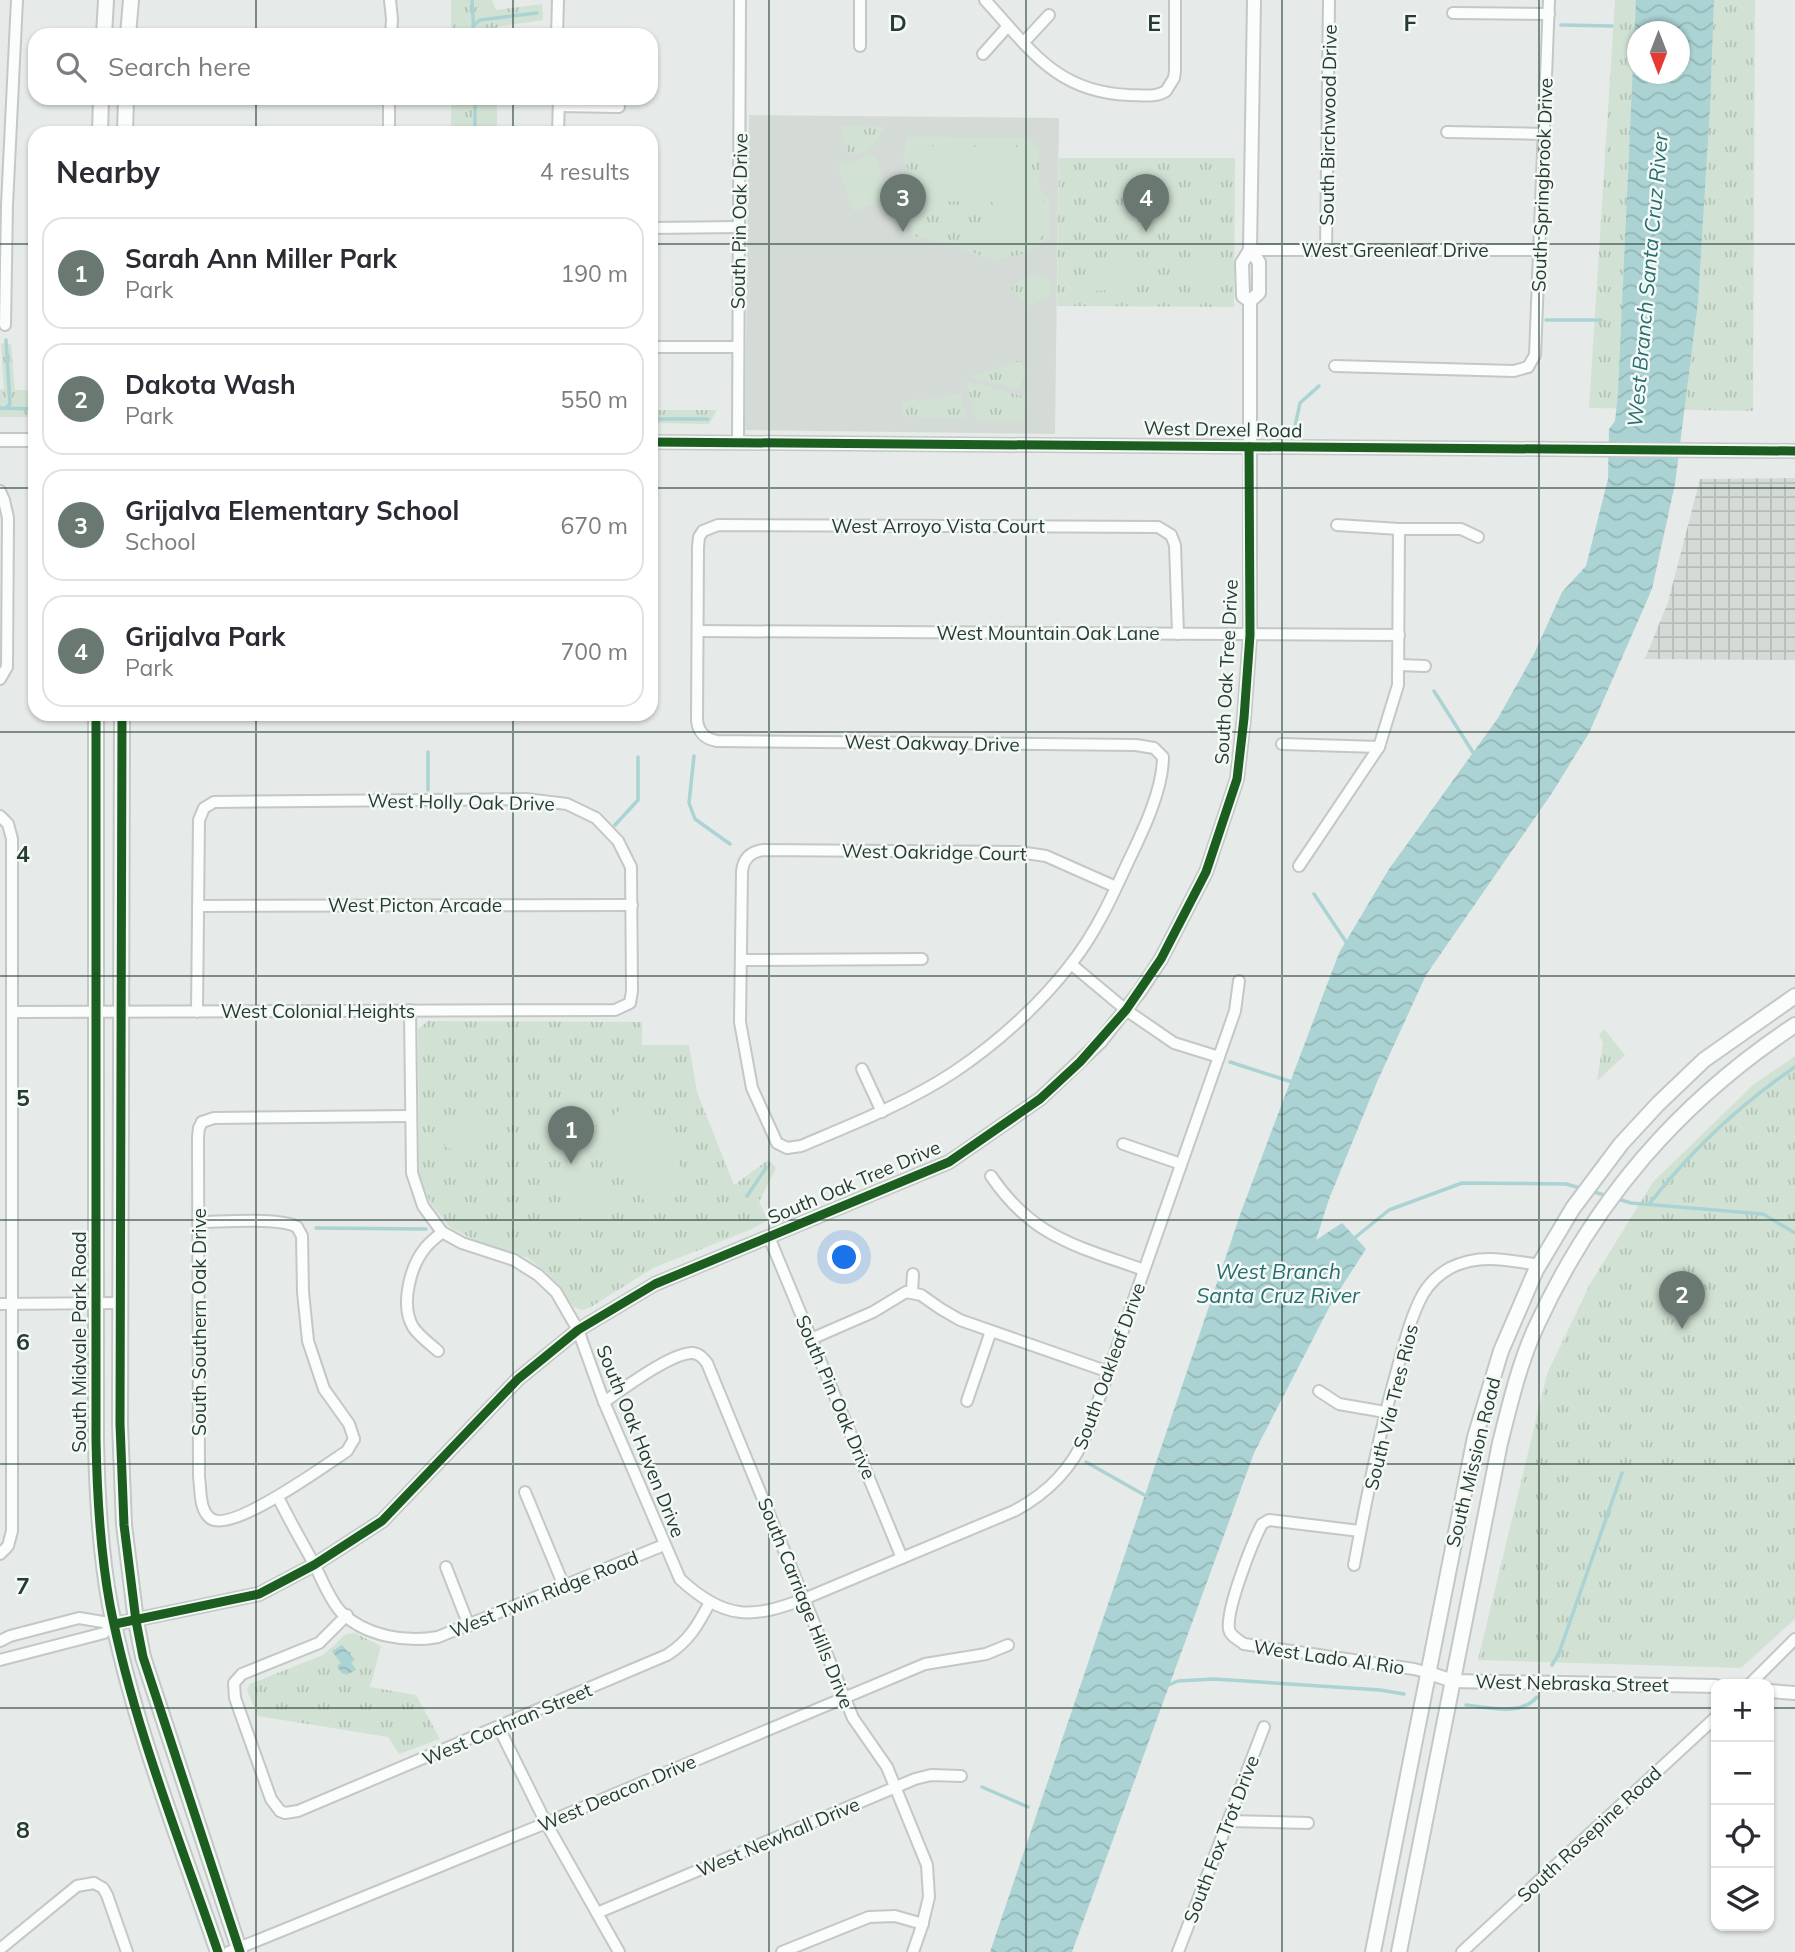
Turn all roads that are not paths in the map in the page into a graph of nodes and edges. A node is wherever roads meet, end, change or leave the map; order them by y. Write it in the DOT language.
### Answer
graph roads {
  1 [pos="17,0"];
  2 [pos="106,0"];
  3 [pos="131,0"];
  4 [pos="390,0"];
  5 [pos="558,0"];
  6 [pos="740,0"];
  7 [pos="860,0"];
  8 [pos="985,0"];
  9 [pos="1175,0"];
  10 [pos="1254,0"];
  11 [pos="1329,0"];
  12 [pos="1549,0"];
  13 [pos="1453,13"];
  14 [pos="1549,14"];
  15 [pos="1049,15"];
  16 [pos="1008,26"];
  17 [pos="104,28"];
  18 [pos="129,28"];
  19 [pos="391,28"];
  20 [pos="557,28"];
  21 [pos="1024,42"];
  22 [pos="860,46"];
  23 [pos="983,54"];
  24 [pos="101,105"];
  25 [pos="126,105"];
  26 [pos="389,105"];
  27 [pos="559,105"];
  28 [pos="595,105"];
  29 [pos="619,107"];
  30 [pos="100,126"];
  31 [pos="125,126"];
  32 [pos="389,126"];
  33 [pos="558,126"];
  34 [pos="1447,132"];
  35 [pos="1545,134"];
  36 [pos="4,205"];
  37 [pos="740,227"];
  38 [pos="658,228"];
  39 [pos="1250,250"];
  40 [pos="1540,250"];
  41 [pos="1326,251"];
  42 [pos="5,325"];
  43 [pos="658,347"];
  44 [pos="738,347"];
  45 [pos="1335,366"];
  46 [pos="0,440"];
  47 [pos="28,440"];
  48 [pos="738,441"];
  49 [pos="658,442"];
  50 [pos="1249,447"];
  51 [pos="1795,451"];
  52 [pos="0,491"];
  53 [pos="1338,525"];
  54 [pos="1399,529"];
  55 [pos="1478,537"];
  56 [pos="4,561"];
  57 [pos="698,631"];
  58 [pos="1178,634"];
  59 [pos="1250,635"];
  60 [pos="1399,635"];
  61 [pos="1399,665"];
  62 [pos="1424,666"];
  63 [pos="0,679"];
  64 [pos="10,688"];
  65 [pos="96,721"];
  66 [pos="122,721"];
  67 [pos="1282,744"];
  68 [pos="1379,747"];
  69 [pos="5,815"];
  70 [pos="1299,866"];
  71 [pos="1116,887"];
  72 [pos="632,905"];
  73 [pos="198,906"];
  74 [pos="922,959"];
  75 [pos="742,960"];
  76 [pos="1071,964"];
  77 [pos="1239,981"];
  78 [pos="1795,996"];
  79 [pos="628,1008"];
  80 [pos="410,1010"];
  81 [pos="1126,1010"];
  82 [pos="197,1012"];
  83 [pos="12,1013"];
  84 [pos="96,1013"];
  85 [pos="120,1013"];
  86 [pos="1795,1025"];
  87 [pos="1219,1057"];
  88 [pos="862,1069"];
  89 [pos="882,1112"];
  90 [pos="410,1116"];
  91 [pos="1123,1144"];
  92 [pos="1181,1164"];
  93 [pos="991,1175"];
  94 [pos="6,1178"];
  95 [pos="200,1222"];
  96 [pos="442,1232"];
  97 [pos="769,1237"];
  98 [pos="1539,1265"];
  99 [pos="1144,1270"];
  100 [pos="913,1274"];
  101 [pos="912,1292"];
  102 [pos="121,1303"];
  103 [pos="6,1304"];
  104 [pos="96,1304"];
  105 [pos="578,1330"];
  106 [pos="992,1331"];
  107 [pos="811,1339"];
  108 [pos="438,1351"];
  109 [pos="1109,1371"];
  110 [pos="1318,1391"];
  111 [pos="1487,1398"];
  112 [pos="967,1401"];
  113 [pos="604,1402"];
  114 [pos="1510,1405"];
  115 [pos="1385,1412"];
  116 [pos="6,1433"];
  117 [pos="525,1492"];
  118 [pos="278,1497"];
  119 [pos="211,1519"];
  120 [pos="204,1529"];
  121 [pos="1360,1531"];
  122 [pos="664,1545"];
  123 [pos="2,1554"];
  124 [pos="902,1558"];
  125 [pos="11,1562"];
  126 [pos="314,1564"];
  127 [pos="1354,1565"];
  128 [pos="446,1567"];
  129 [pos="564,1586"];
  130 [pos="804,1599"];
  131 [pos="710,1602"];
  132 [pos="347,1615"];
  133 [pos="136,1621"];
  134 [pos="115,1625"];
  135 [pos="469,1626"];
  136 [pos="1795,1639"];
  137 [pos="0,1641"];
  138 [pos="1008,1645"];
  139 [pos="0,1660"];
  140 [pos="1429,1673"];
  141 [pos="1756,1679"];
  142 [pos="1453,1681"];
  143 [pos="1711,1686"];
  144 [pos="1774,1691"];
  145 [pos="1795,1693"];
  146 [pos="845,1698"];
  147 [pos="1711,1722"];
  148 [pos="1264,1727"];
  149 [pos="499,1728"];
  150 [pos="961,1776"];
  151 [pos="896,1787"];
  152 [pos="1229,1821"];
  153 [pos="546,1823"];
  154 [pos="1308,1823"];
  155 [pos="597,1913"];
  156 [pos="923,1924"];
  157 [pos="0,1949"];
  158 [pos="236,1951"];
  159 [pos="127,1952"];
  160 [pos="218,1952"];
  161 [pos="619,1952"];
  162 [pos="782,1952"];
  163 [pos="913,1952"];
  164 [pos="1178,1952"];
  165 [pos="1373,1952"];
  166 [pos="1399,1952"];
  167 [pos="1462,1952"];
  1 -- 36 [label="street"];
  2 -- 17 [label="main road"];
  3 -- 18 [label="main road"];
  4 -- 19 [label="street"];
  5 -- 20 [label="street"];
  6 -- 37 [label="street, South Pin Oak Drive"];
  7 -- 22 [label="street"];
  8 -- 16 [label="street"];
  9 -- 21 [label="street"];
  10 -- 39 [label="street, South Oak Tree Drive"];
  11 -- 41 [label="street, South Birchwood Drive"];
  12 -- 14 [label="street, South Springbrook Drive"];
  13 -- 14 [label="street"];
  14 -- 35 [label="street, South Springbrook Drive"];
  15 -- 21 [label="street"];
  16 -- 21 [label="street"];
  16 -- 23 [label="street"];
  24 -- 30 [label="main road"];
  25 -- 31 [label="main road"];
  26 -- 32 [label="street"];
  27 -- 33 [label="street"];
  28 -- 29 [label="street"];
  34 -- 35 [label="street"];
  35 -- 40 [label="street, South Springbrook Drive"];
  36 -- 42 [label="street"];
  37 -- 38 [label="street"];
  37 -- 44 [label="street, South Pin Oak Drive"];
  39 -- 41 [label="street, West Greenleaf Drive"];
  39 -- 50 [label="street, South Oak Tree Drive"];
  40 -- 41 [label="street, West Greenleaf Drive"];
  40 -- 45 [label="street, South Springbrook Drive"];
  43 -- 44 [label="street"];
  44 -- 48 [label="street, South Pin Oak Drive"];
  46 -- 47 [label="street"];
  48 -- 49 [label="street, West Drexel Road"];
  48 -- 50 [label="street, West Drexel Road"];
  50 -- 51 [label="street, West Drexel Road"];
  50 -- 59 [label="street, South Oak Tree Drive"];
  52 -- 56 [label="street"];
  53 -- 54 [label="street"];
  54 -- 55 [label="street"];
  54 -- 60 [label="street"];
  56 -- 63 [label="street"];
  57 -- 58 [label="street, West Mountain Oak Lane"];
  57 -- 58 [label="street, West Arroyo Vista Court"];
  57 -- 71 [label="street, West Oakway Drive"];
  58 -- 59 [label="street, West Mountain Oak Lane"];
  59 -- 60 [label="street, West Mountain Oak Lane"];
  59 -- 81 [label="street, South Oak Tree Drive"];
  60 -- 61 [label="street"];
  61 -- 62 [label="street"];
  61 -- 68 [label="street"];
  63 -- 64 [label="street"];
  65 -- 84 [label="main road, South Midvale Park Road"];
  66 -- 85 [label="main road"];
  67 -- 68 [label="street"];
  68 -- 70 [label="street"];
  69 -- 83 [label="street"];
  71 -- 75 [label="street, West Oakridge Court"];
  71 -- 76 [label="street"];
  72 -- 73 [label="street, West Picton Arcade"];
  72 -- 73 [label="street, West Holly Oak Drive"];
  72 -- 79 [label="street, West Holly Oak Drive"];
  73 -- 82 [label="street"];
  74 -- 75 [label="street"];
  75 -- 89 [label="street"];
  76 -- 81 [label="street"];
  76 -- 89 [label="street"];
  77 -- 87 [label="street, South Oakleaf Drive"];
  78 -- 98 [label="main road, South Mission Road"];
  79 -- 80 [label="street, West Colonial Heights"];
  80 -- 82 [label="street, West Colonial Heights"];
  80 -- 90 [label="street"];
  81 -- 87 [label="street"];
  81 -- 97 [label="street, South Oak Tree Drive"];
  82 -- 85 [label="street, West Colonial Heights"];
  83 -- 84 [label="street, West Colonial Heights"];
  83 -- 94 [label="street"];
  84 -- 85 [label="street, West Colonial Heights"];
  84 -- 104 [label="main road, South Midvale Park Road"];
  85 -- 102 [label="main road"];
  86 -- 114 [label="main road, South Mission Road"];
  87 -- 92 [label="street, South Oakleaf Drive"];
  88 -- 89 [label="street"];
  90 -- 95 [label="street, South Southern Oak Drive"];
  90 -- 96 [label="street"];
  91 -- 92 [label="street"];
  92 -- 99 [label="street, South Oakleaf Drive"];
  93 -- 99 [label="street"];
  94 -- 103 [label="street"];
  95 -- 118 [label="street"];
  95 -- 119 [label="street, South Southern Oak Drive"];
  96 -- 105 [label="street, South Oak Haven Drive"];
  96 -- 108 [label="street"];
  97 -- 105 [label="street, South Oak Tree Drive"];
  97 -- 107 [label="street, South Pin Oak Drive"];
  98 -- 111 [label="main road, South Mission Road"];
  98 -- 115 [label="street, South Via Tres Rios"];
  99 -- 109 [label="street, South Oakleaf Drive"];
  100 -- 101 [label="street"];
  101 -- 106 [label="street"];
  101 -- 107 [label="street"];
  102 -- 104 [label="street"];
  102 -- 133 [label="main road"];
  103 -- 104 [label="street"];
  103 -- 116 [label="street"];
  104 -- 134 [label="main road, South Midvale Park Road"];
  105 -- 113 [label="street, South Oak Haven Drive"];
  105 -- 126 [label="street, South Oak Tree Drive"];
  106 -- 109 [label="street"];
  106 -- 112 [label="street"];
  107 -- 124 [label="street, South Pin Oak Drive"];
  109 -- 124 [label="street, South Oakleaf Drive"];
  110 -- 115 [label="street"];
  111 -- 114 [label="main road"];
  111 -- 140 [label="main road, South Mission Road"];
  113 -- 122 [label="street, South Oak Haven Drive"];
  113 -- 130 [label="street, South Carriage Hills Drive"];
  114 -- 142 [label="main road, South Mission Road"];
  115 -- 121 [label="street, South Via Tres Rios"];
  116 -- 123 [label="street"];
  117 -- 129 [label="street"];
  118 -- 119 [label="street"];
  118 -- 126 [label="street, West Twin Ridge Road"];
  119 -- 120 [label="street"];
  121 -- 127 [label="street, South Via Tres Rios"];
  121 -- 140 [label="street, West Lado Al Rio"];
  122 -- 129 [label="street, West Twin Ridge Road"];
  122 -- 131 [label="street, South Oak Haven Drive"];
  123 -- 125 [label="street"];
  124 -- 130 [label="street, South Oakleaf Drive"];
  126 -- 132 [label="street, West Twin Ridge Road"];
  126 -- 133 [label="street, South Oak Tree Drive"];
  128 -- 135 [label="street"];
  129 -- 135 [label="street, West Twin Ridge Road"];
  130 -- 131 [label="street, South Oak Haven Drive"];
  130 -- 146 [label="street, South Carriage Hills Drive"];
  131 -- 149 [label="street, West Cochran Street"];
  132 -- 135 [label="street, West Twin Ridge Road"];
  132 -- 149 [label="street, West Cochran Street"];
  133 -- 134 [label="street, South Oak Tree Drive"];
  133 -- 158 [label="main road"];
  134 -- 137 [label="street"];
  134 -- 139 [label="street"];
  134 -- 160 [label="main road, South Midvale Park Road"];
  136 -- 141 [label="street"];
  138 -- 146 [label="street, West Deacon Drive"];
  140 -- 142 [label="street, West Nebraska Street"];
  140 -- 165 [label="main road, South Mission Road"];
  142 -- 143 [label="street, West Nebraska Street"];
  142 -- 166 [label="main road, South Mission Road"];
  144 -- 145 [label="street"];
  146 -- 151 [label="street, South Carriage Hills Drive"];
  146 -- 153 [label="street, West Deacon Drive"];
  147 -- 167 [label="street, South Rosepine Road"];
  148 -- 152 [label="street, South Fox Trot Drive"];
  149 -- 153 [label="street"];
  150 -- 151 [label="street, West Newhall Drive"];
  151 -- 155 [label="street, West Newhall Drive"];
  151 -- 156 [label="street, South Carriage Hills Drive"];
  152 -- 154 [label="street"];
  152 -- 164 [label="street, South Fox Trot Drive"];
  153 -- 155 [label="street"];
  153 -- 158 [label="street, West Deacon Drive"];
  155 -- 161 [label="street"];
  156 -- 162 [label="street"];
  156 -- 163 [label="street, South Carriage Hills Drive"];
  157 -- 159 [label="street"];
}
